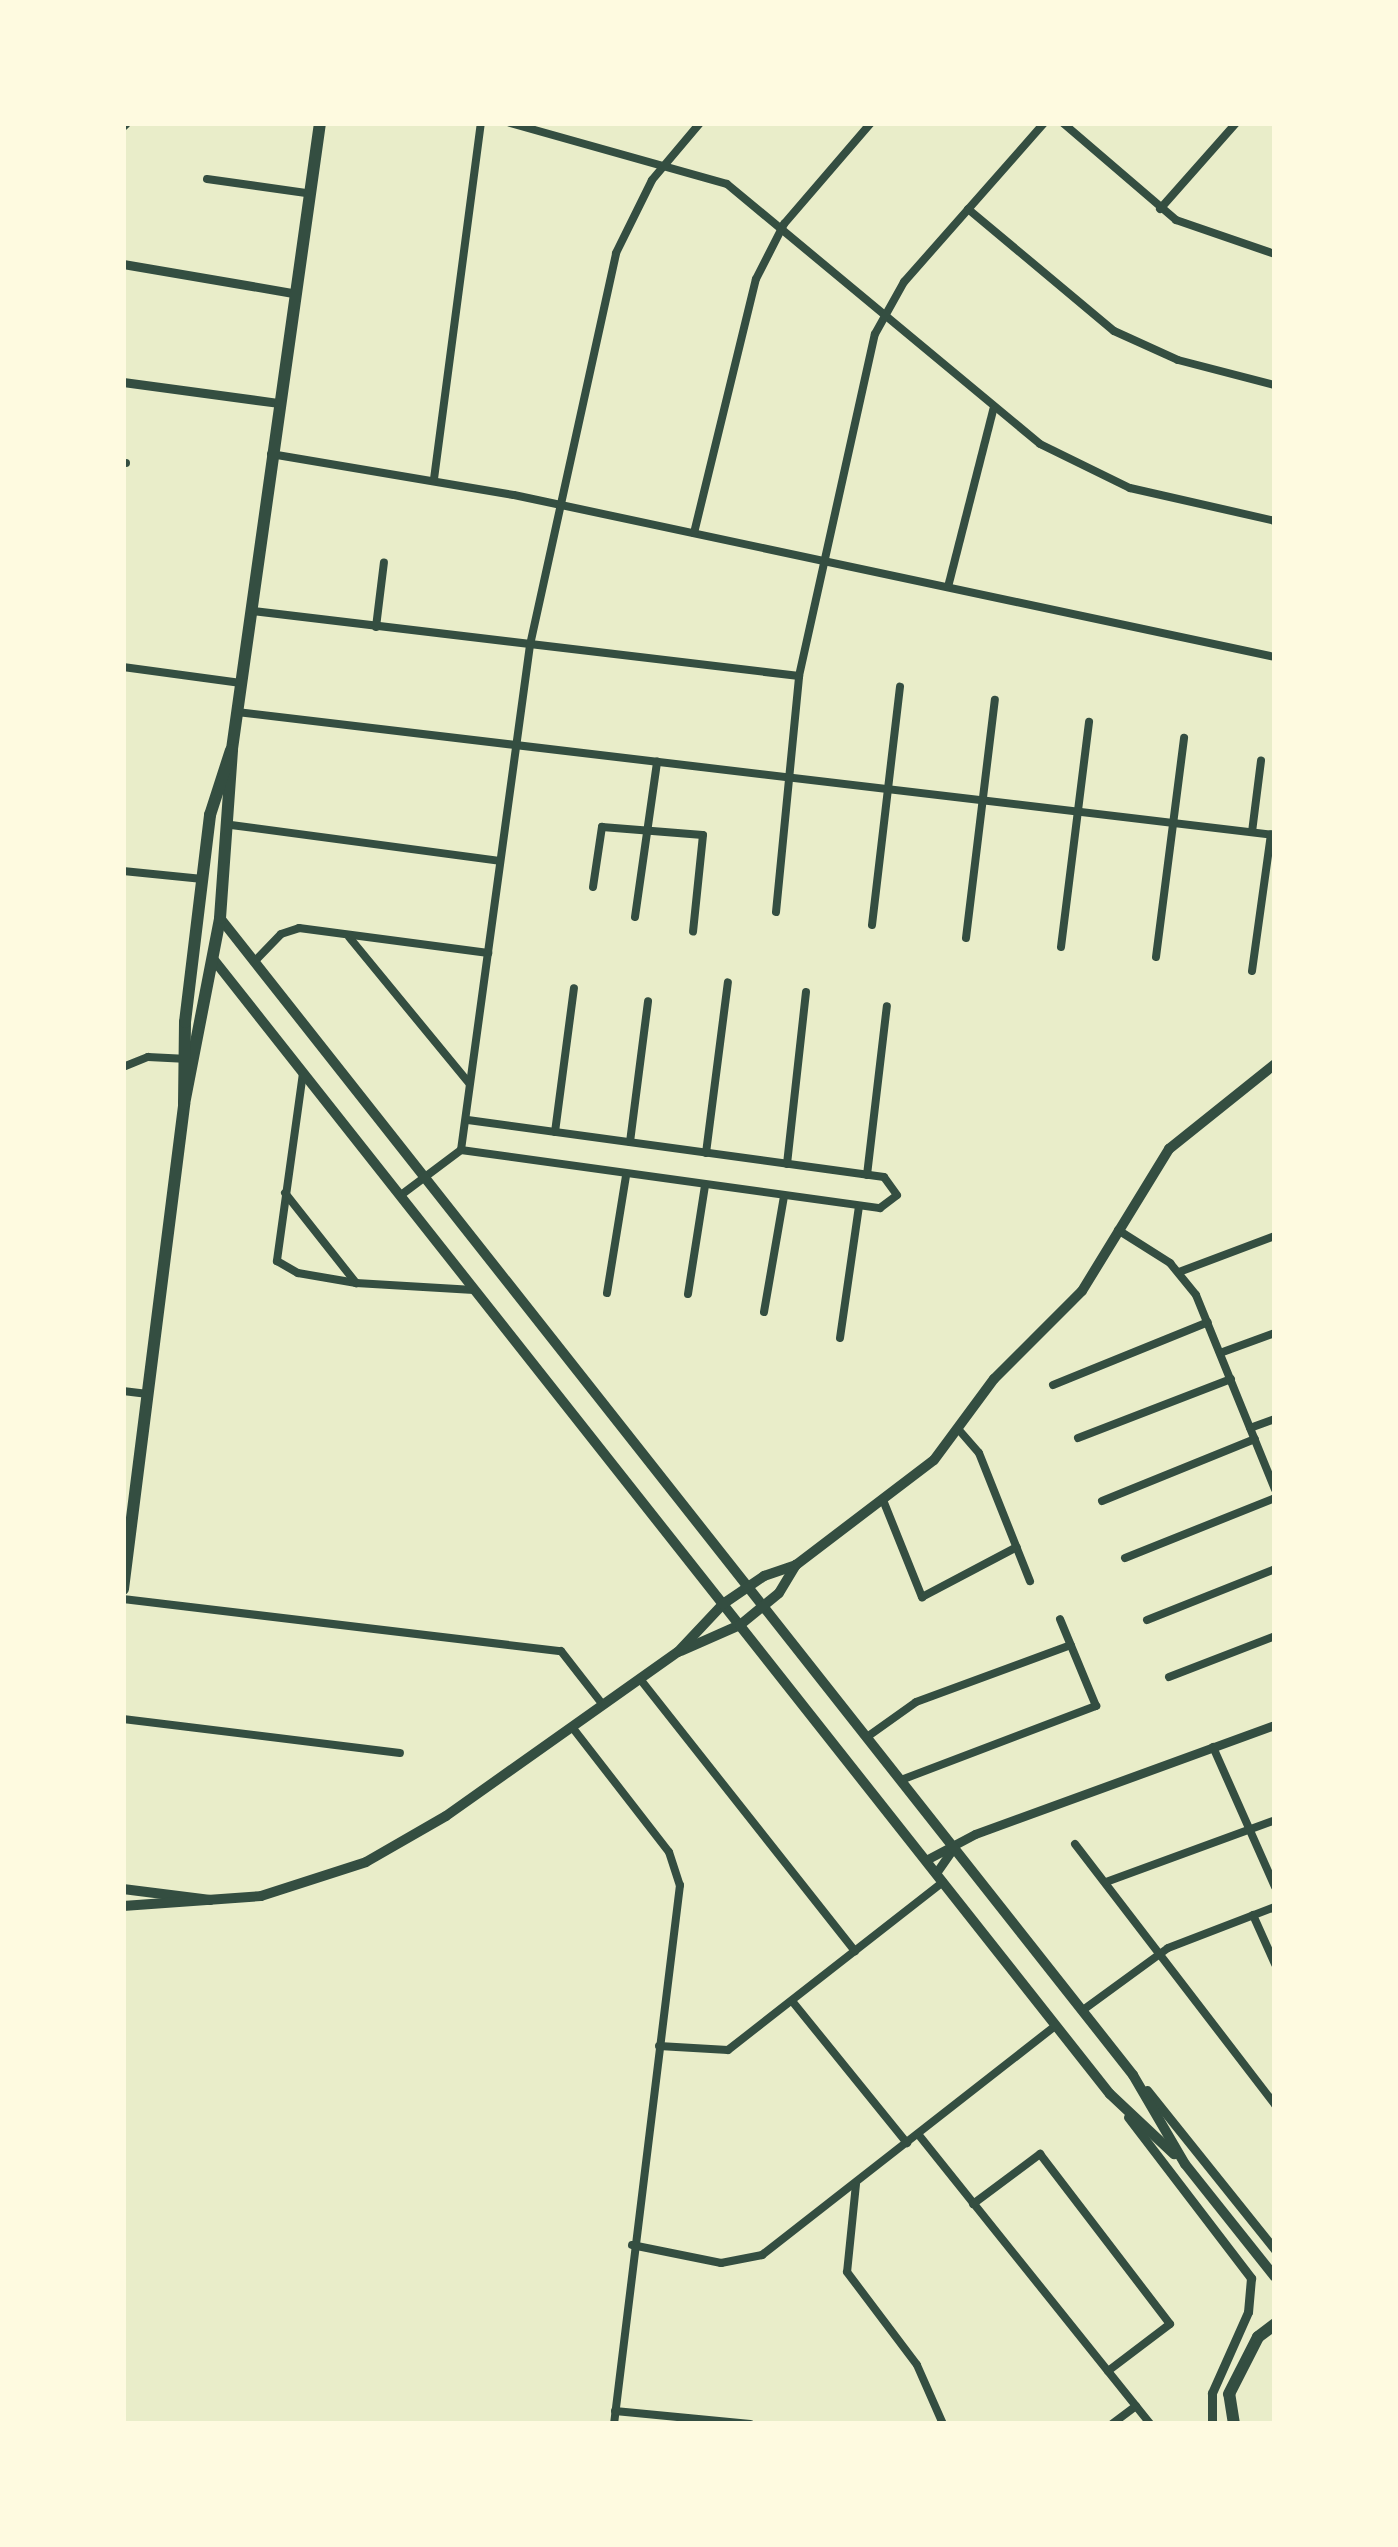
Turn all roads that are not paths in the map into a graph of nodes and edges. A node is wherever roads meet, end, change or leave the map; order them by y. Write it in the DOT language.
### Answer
graph roads {
  1 [pos="320,123"];
  2 [pos="482,123"];
  3 [pos="510,123"];
  4 [pos="700,123"];
  5 [pos="872,123"];
  6 [pos="1044,123"];
  7 [pos="1063,123"];
  8 [pos="1236,123"];
  9 [pos="666,161"];
  10 [pos="207,179"];
  11 [pos="306,194"];
  12 [pos="968,209"];
  13 [pos="1160,209"];
  14 [pos="784,224"];
  15 [pos="1275,254"];
  16 [pos="123,264"];
  17 [pos="292,292"];
  18 [pos="884,313"];
  19 [pos="123,382"];
  20 [pos="1275,385"];
  21 [pos="278,403"];
  22 [pos="993,410"];
  23 [pos="271,454"];
  24 [pos="434,479"];
  25 [pos="560,504"];
  26 [pos="1275,521"];
  27 [pos="694,533"];
  28 [pos="822,560"];
  29 [pos="383,562"];
  30 [pos="948,587"];
  31 [pos="250,611"];
  32 [pos="376,627"];
  33 [pos="530,645"];
  34 [pos="1275,657"];
  35 [pos="123,667"];
  36 [pos="799,676"];
  37 [pos="241,683"];
  38 [pos="900,687"];
  39 [pos="995,700"];
  40 [pos="237,712"];
  41 [pos="1089,722"];
  42 [pos="1184,738"];
  43 [pos="516,745"];
  44 [pos="232,749"];
  45 [pos="1261,761"];
  46 [pos="656,762"];
  47 [pos="787,777"];
  48 [pos="888,789"];
  49 [pos="982,800"];
  50 [pos="1078,812"];
  51 [pos="1173,823"];
  52 [pos="231,825"];
  53 [pos="647,831"];
  54 [pos="1252,832"];
  55 [pos="1273,835"];
  56 [pos="500,861"];
  57 [pos="123,871"];
  58 [pos="203,879"];
  59 [pos="592,887"];
  60 [pos="776,912"];
  61 [pos="635,917"];
  62 [pos="220,918"];
  63 [pos="198,924"];
  64 [pos="872,925"];
  65 [pos="693,932"];
  66 [pos="347,935"];
  67 [pos="966,938"];
  68 [pos="1060,947"];
  69 [pos="488,953"];
  70 [pos="1156,957"];
  71 [pos="214,960"];
  72 [pos="255,961"];
  73 [pos="1252,971"];
  74 [pos="728,982"];
  75 [pos="574,988"];
  76 [pos="806,992"];
  77 [pos="647,1001"];
  78 [pos="887,1006"];
  79 [pos="183,1060"];
  80 [pos="1275,1064"];
  81 [pos="123,1067"];
  82 [pos="304,1072"];
  83 [pos="470,1084"];
  84 [pos="184,1104"];
  85 [pos="466,1120"];
  86 [pos="554,1132"];
  87 [pos="630,1142"];
  88 [pos="461,1150"];
  89 [pos="706,1153"];
  90 [pos="787,1164"];
  91 [pos="867,1175"];
  92 [pos="626,1176"];
  93 [pos="425,1177"];
  94 [pos="706,1186"];
  95 [pos="284,1192"];
  96 [pos="401,1195"];
  97 [pos="784,1196"];
  98 [pos="859,1206"];
  99 [pos="1117,1229"];
  100 [pos="1275,1236"];
  101 [pos="1179,1272"];
  102 [pos="356,1282"];
  103 [pos="476,1291"];
  104 [pos="608,1293"];
  105 [pos="688,1294"];
  106 [pos="764,1312"];
  107 [pos="1208,1322"];
  108 [pos="1275,1333"];
  109 [pos="839,1338"];
  110 [pos="557,1344"];
  111 [pos="1220,1353"];
  112 [pos="533,1364"];
  113 [pos="1231,1378"];
  114 [pos="1053,1385"];
  115 [pos="123,1391"];
  116 [pos="148,1394"];
  117 [pos="1275,1419"];
  118 [pos="1250,1429"];
  119 [pos="959,1430"];
  120 [pos="1078,1438"];
  121 [pos="1255,1439"];
  122 [pos="1275,1494"];
  123 [pos="883,1500"];
  124 [pos="1102,1501"];
  125 [pos="1017,1546"];
  126 [pos="1126,1558"];
  127 [pos="796,1565"];
  128 [pos="1275,1569"];
  129 [pos="1030,1581"];
  130 [pos="748,1586"];
  131 [pos="123,1587"];
  132 [pos="123,1599"];
  133 [pos="724,1604"];
  134 [pos="764,1607"];
  135 [pos="1060,1619"];
  136 [pos="1148,1620"];
  137 [pos="740,1625"];
  138 [pos="1275,1636"];
  139 [pos="1071,1645"];
  140 [pos="678,1652"];
  141 [pos="1169,1678"];
  142 [pos="640,1679"];
  143 [pos="603,1706"];
  144 [pos="123,1719"];
  145 [pos="1275,1725"];
  146 [pos="572,1727"];
  147 [pos="867,1737"];
  148 [pos="1213,1747"];
  149 [pos="400,1753"];
  150 [pos="901,1780"];
  151 [pos="1275,1820"];
  152 [pos="1249,1829"];
  153 [pos="1075,1844"];
  154 [pos="954,1847"];
  155 [pos="926,1860"];
  156 [pos="939,1878"];
  157 [pos="1106,1882"];
  158 [pos="1275,1887"];
  159 [pos="123,1889"];
  160 [pos="210,1900"];
  161 [pos="123,1906"];
  162 [pos="1275,1907"];
  163 [pos="1253,1916"];
  164 [pos="855,1951"];
  165 [pos="1155,1956"];
  166 [pos="1275,1964"];
  167 [pos="792,2001"];
  168 [pos="1082,2010"];
  169 [pos="1056,2025"];
  170 [pos="659,2046"];
  171 [pos="1133,2075"];
  172 [pos="1110,2093"];
  173 [pos="1275,2105"];
  174 [pos="918,2134"];
  175 [pos="907,2143"];
  176 [pos="1185,2164"];
  177 [pos="856,2183"];
  178 [pos="973,2204"];
  179 [pos="632,2245"];
  180 [pos="1275,2250"];
  181 [pos="1275,2278"];
  182 [pos="1275,2324"];
  183 [pos="1108,2372"];
  184 [pos="1136,2406"];
  185 [pos="615,2411"];
  186 [pos="614,2424"];
  187 [pos="750,2424"];
  188 [pos="943,2424"];
  189 [pos="1112,2424"];
  190 [pos="1150,2424"];
  191 [pos="1212,2424"];
  192 [pos="1234,2424"];
  1 -- 11 [label="main road"];
  2 -- 24 [label="street"];
  3 -- 9 [label="street"];
  4 -- 9 [label="street"];
  5 -- 14 [label="street"];
  6 -- 12 [label="street"];
  7 -- 13 [label="street"];
  8 -- 13 [label="street"];
  9 -- 14 [label="street"];
  9 -- 25 [label="street"];
  10 -- 11 [label="street"];
  11 -- 17 [label="main road"];
  12 -- 18 [label="street"];
  12 -- 20 [label="street"];
  13 -- 15 [label="street"];
  14 -- 18 [label="street"];
  14 -- 27 [label="street"];
  16 -- 17 [label="street"];
  17 -- 21 [label="main road"];
  18 -- 22 [label="street"];
  18 -- 28 [label="street"];
  19 -- 21 [label="street"];
  21 -- 23 [label="main road"];
  22 -- 26 [label="street"];
  22 -- 30 [label="street"];
  23 -- 24 [label="street"];
  23 -- 31 [label="main road"];
  24 -- 25 [label="street"];
  25 -- 27 [label="street"];
  25 -- 33 [label="street"];
  27 -- 28 [label="street"];
  28 -- 30 [label="street"];
  28 -- 36 [label="street"];
  29 -- 32 [label="street"];
  30 -- 34 [label="street"];
  31 -- 32 [label="street"];
  31 -- 37 [label="main road"];
  32 -- 33 [label="street"];
  33 -- 36 [label="street"];
  33 -- 43 [label="street"];
  35 -- 37 [label="street"];
  36 -- 47 [label="street"];
  37 -- 40 [label="main road"];
  38 -- 48 [label="street"];
  39 -- 49 [label="street"];
  40 -- 43 [label="street"];
  40 -- 44 [label="main road"];
  41 -- 50 [label="street"];
  42 -- 51 [label="street"];
  43 -- 46 [label="street"];
  43 -- 56 [label="street"];
  44 -- 52 [label="main road"];
  44 -- 58 [label="main road"];
  45 -- 54 [label="street"];
  46 -- 47 [label="street"];
  46 -- 53 [label="street"];
  47 -- 48 [label="street"];
  47 -- 60 [label="street"];
  48 -- 49 [label="street"];
  48 -- 64 [label="street"];
  49 -- 50 [label="street"];
  49 -- 67 [label="street"];
  50 -- 51 [label="street"];
  50 -- 68 [label="street"];
  51 -- 54 [label="street"];
  51 -- 70 [label="street"];
  52 -- 56 [label="street"];
  52 -- 62 [label="main road"];
  53 -- 59 [label="street"];
  53 -- 61 [label="street"];
  53 -- 65 [label="street"];
  54 -- 55 [label="street"];
  55 -- 73 [label="street"];
  56 -- 69 [label="street"];
  57 -- 58 [label="street"];
  58 -- 63 [label="main road"];
  62 -- 71 [label="main road"];
  62 -- 72 [label="main road"];
  63 -- 71 [label="main road"];
  63 -- 79 [label="main road"];
  66 -- 69 [label="street"];
  66 -- 72 [label="street"];
  66 -- 83 [label="street"];
  69 -- 83 [label="street"];
  71 -- 82 [label="main road"];
  71 -- 84 [label="main road"];
  72 -- 93 [label="main road"];
  74 -- 89 [label="street"];
  75 -- 86 [label="street"];
  76 -- 90 [label="street"];
  77 -- 87 [label="street"];
  78 -- 91 [label="street"];
  79 -- 81 [label="street"];
  79 -- 84 [label="main road"];
  80 -- 99 [label="main road"];
  82 -- 95 [label="street"];
  82 -- 96 [label="main road"];
  83 -- 85 [label="street"];
  84 -- 116 [label="main road"];
  85 -- 86 [label="street"];
  85 -- 88 [label="street"];
  86 -- 87 [label="street"];
  87 -- 89 [label="street"];
  88 -- 92 [label="street"];
  88 -- 93 [label="street"];
  89 -- 90 [label="street"];
  90 -- 91 [label="street"];
  91 -- 98 [label="street"];
  92 -- 94 [label="street"];
  92 -- 104 [label="street"];
  93 -- 96 [label="street"];
  93 -- 110 [label="main road"];
  94 -- 97 [label="street"];
  94 -- 105 [label="street"];
  95 -- 102 [label="street"];
  95 -- 102 [label="street"];
  96 -- 103 [label="main road"];
  97 -- 98 [label="street"];
  97 -- 106 [label="street"];
  98 -- 109 [label="street"];
  99 -- 101 [label="street"];
  99 -- 119 [label="main road"];
  100 -- 101 [label="street"];
  101 -- 107 [label="street"];
  102 -- 103 [label="street"];
  103 -- 112 [label="main road"];
  107 -- 111 [label="street"];
  107 -- 114 [label="street"];
  108 -- 111 [label="street"];
  110 -- 112 [label="main road"];
  110 -- 130 [label="main road"];
  111 -- 113 [label="street"];
  112 -- 133 [label="main road"];
  113 -- 118 [label="street"];
  113 -- 120 [label="street"];
  115 -- 116 [label="street"];
  116 -- 131 [label="main road"];
  117 -- 118 [label="street"];
  118 -- 121 [label="street"];
  119 -- 123 [label="main road"];
  119 -- 125 [label="street"];
  121 -- 122 [label="street"];
  121 -- 124 [label="street"];
  122 -- 126 [label="street"];
  123 -- 125 [label="street"];
  123 -- 127 [label="main road"];
  125 -- 129 [label="street"];
  127 -- 130 [label="main road"];
  127 -- 134 [label="main road"];
  128 -- 136 [label="street"];
  130 -- 133 [label="main road"];
  130 -- 134 [label="main road"];
  132 -- 143 [label="street"];
  133 -- 137 [label="main road"];
  133 -- 140 [label="main road"];
  134 -- 137 [label="main road"];
  134 -- 147 [label="main road"];
  135 -- 139 [label="street"];
  137 -- 140 [label="main road"];
  137 -- 155 [label="main road"];
  138 -- 141 [label="street"];
  139 -- 147 [label="street"];
  139 -- 150 [label="street"];
  140 -- 142 [label="main road"];
  142 -- 143 [label="main road"];
  142 -- 164 [label="street"];
  143 -- 146 [label="main road"];
  144 -- 149 [label="street"];
  145 -- 148 [label="street"];
  146 -- 160 [label="main road"];
  146 -- 170 [label="street"];
  147 -- 150 [label="main road"];
  148 -- 152 [label="street"];
  148 -- 154 [label="street"];
  150 -- 154 [label="main road"];
  151 -- 152 [label="street"];
  152 -- 157 [label="street"];
  152 -- 158 [label="street"];
  153 -- 157 [label="street"];
  154 -- 155 [label="street"];
  154 -- 156 [label="street"];
  154 -- 168 [label="main road"];
  155 -- 156 [label="main road"];
  156 -- 164 [label="street"];
  156 -- 169 [label="main road"];
  157 -- 165 [label="street"];
  159 -- 160 [label="main road"];
  160 -- 161 [label="main road"];
  162 -- 163 [label="street"];
  163 -- 165 [label="street"];
  163 -- 166 [label="street"];
  164 -- 167 [label="street"];
  165 -- 168 [label="street"];
  165 -- 173 [label="street"];
  167 -- 170 [label="street"];
  167 -- 175 [label="street"];
  168 -- 171 [label="main road"];
  169 -- 172 [label="main road"];
  169 -- 174 [label="street"];
  170 -- 179 [label="street"];
  171 -- 176 [label="main road"];
  171 -- 180 [label="street"];
  172 -- 176 [label="main road"];
  172 -- 191 [label="street"];
  174 -- 175 [label="street"];
  174 -- 178 [label="street"];
  175 -- 177 [label="street"];
  176 -- 181 [label="main road"];
  177 -- 179 [label="street"];
  177 -- 188 [label="street"];
  178 -- 183 [label="street"];
  178 -- 183 [label="street"];
  179 -- 185 [label="street"];
  182 -- 192 [label="main road"];
  183 -- 184 [label="street"];
  184 -- 189 [label="street"];
  184 -- 190 [label="street"];
  185 -- 186 [label="street"];
  185 -- 187 [label="street"];
}
